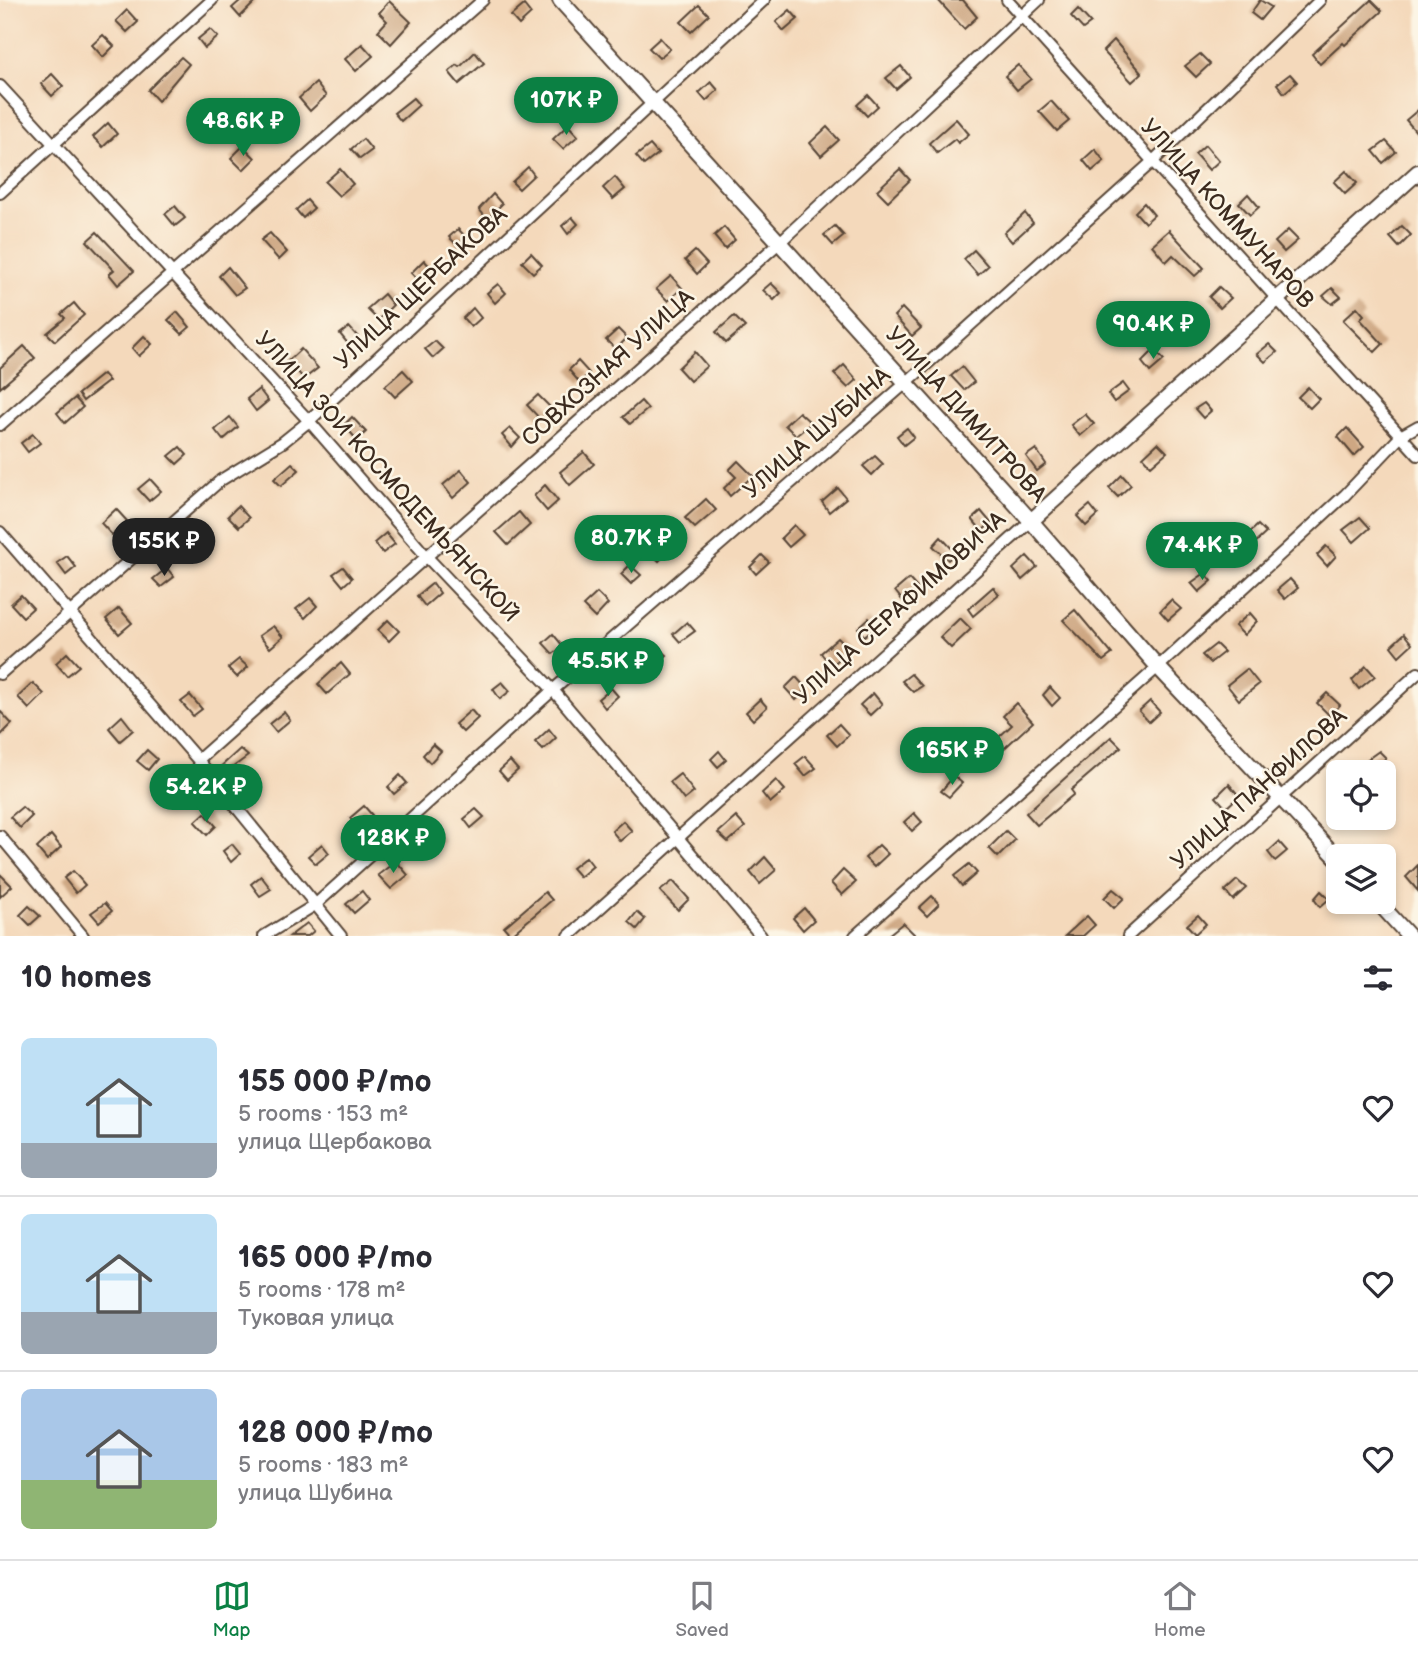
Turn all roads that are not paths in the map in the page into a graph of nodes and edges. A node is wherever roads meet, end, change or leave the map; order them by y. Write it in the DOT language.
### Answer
graph roads {
  1 [pos="212,0"];
  2 [pos="483,0"];
  3 [pos="560,0"];
  4 [pos="764,0"];
  5 [pos="1007,0"];
  6 [pos="1039,0"];
  7 [pos="1320,0"];
  8 [pos="1021,15"];
  9 [pos="0,86"];
  10 [pos="653,101"];
  11 [pos="53,145"];
  12 [pos="1152,162"];
  13 [pos="1418,172"];
  14 [pos="0,193"];
  15 [pos="780,242"];
  16 [pos="172,273"];
  17 [pos="1277,301"];
  18 [pos="906,383"];
  19 [pos="309,421"];
  20 [pos="0,425"];
  21 [pos="1418,426"];
  22 [pos="1402,435"];
  23 [pos="1418,455"];
  24 [pos="1031,521"];
  25 [pos="0,532"];
  26 [pos="427,557"];
  27 [pos="70,612"];
  28 [pos="1158,667"];
  29 [pos="1418,673"];
  30 [pos="0,674"];
  31 [pos="553,690"];
  32 [pos="198,760"];
  33 [pos="1280,796"];
  34 [pos="0,836"];
  35 [pos="677,839"];
  36 [pos="1326,846"];
  37 [pos="315,905"];
  38 [pos="1389,914"];
  39 [pos="1418,928"];
  40 [pos="83,936"];
  41 [pos="264,936"];
  42 [pos="341,936"];
  43 [pos="569,936"];
  44 [pos="761,936"];
  45 [pos="855,936"];
  46 [pos="1128,936"];
  47 [pos="1409,936"];
  1 -- 11 [label="street"];
  2 -- 16 [label="street"];
  3 -- 10 [label="street, УЛИЦА ДИМИТРОВА"];
  4 -- 10 [label="street, УЛИЦА ЩЕРБАКОВА"];
  5 -- 8 [label="street, УЛИЦА КОММУНАРОВ"];
  6 -- 8 [label="street, СОВХОЗНАЯ УЛИЦА"];
  7 -- 12 [label="street, УЛИЦА ШУБИНА"];
  8 -- 12 [label="street, УЛИЦА КОММУНАРОВ"];
  8 -- 15 [label="street, СОВХОЗНАЯ УЛИЦА"];
  9 -- 11 [label="street, УЛИЦА ЗОИ КОСМОДЕМЬЯНСКОЙ"];
  10 -- 15 [label="street, УЛИЦА ДИМИТРОВА"];
  10 -- 19 [label="street, УЛИЦА ЩЕРБАКОВА"];
  11 -- 14 [label="street"];
  11 -- 16 [label="street, УЛИЦА ЗОИ КОСМОДЕМЬЯНСКОЙ"];
  12 -- 17 [label="street, УЛИЦА КОММУНАРОВ"];
  12 -- 18 [label="street, УЛИЦА ШУБИНА"];
  13 -- 17 [label="street, УЛИЦА СЕРАФИМОВИЧА"];
  15 -- 18 [label="street, УЛИЦА ДИМИТРОВА"];
  15 -- 26 [label="street, СОВХОЗНАЯ УЛИЦА"];
  16 -- 19 [label="street, УЛИЦА ЗОИ КОСМОДЕМЬЯНСКОЙ"];
  16 -- 20 [label="street"];
  17 -- 22 [label="street, УЛИЦА КОММУНАРОВ"];
  17 -- 24 [label="street, УЛИЦА СЕРАФИМОВИЧА"];
  18 -- 24 [label="street, УЛИЦА ДИМИТРОВА"];
  18 -- 31 [label="street, УЛИЦА ШУБИНА"];
  19 -- 26 [label="street, УЛИЦА ЗОИ КОСМОДЕМЬЯНСКОЙ"];
  19 -- 27 [label="street, УЛИЦА ЩЕРБАКОВА"];
  21 -- 22 [label="street"];
  22 -- 23 [label="street, УЛИЦА КОММУНАРОВ"];
  22 -- 28 [label="street"];
  24 -- 28 [label="street, УЛИЦА ДИМИТРОВА"];
  24 -- 35 [label="street, УЛИЦА СЕРАФИМОВИЧА"];
  25 -- 27 [label="street"];
  26 -- 31 [label="street, УЛИЦА ЗОИ КОСМОДЕМЬЯНСКОЙ"];
  26 -- 32 [label="street, СОВХОЗНАЯ УЛИЦА"];
  27 -- 30 [label="street, УЛИЦА ЩЕРБАКОВА"];
  27 -- 32 [label="street"];
  28 -- 33 [label="street, УЛИЦА ДИМИТРОВА"];
  28 -- 45 [label="street"];
  29 -- 33 [label="street, УЛИЦА ПАНФИЛОВА"];
  31 -- 35 [label="street, УЛИЦА ЗОИ КОСМОДЕМЬЯНСКОЙ"];
  31 -- 37 [label="street, УЛИЦА ШУБИНА"];
  32 -- 37 [label="street"];
  33 -- 36 [label="street, УЛИЦА ДИМИТРОВА"];
  33 -- 46 [label="street, УЛИЦА ПАНФИЛОВА"];
  34 -- 40 [label="street"];
  35 -- 43 [label="street, УЛИЦА СЕРАФИМОВИЧА"];
  35 -- 44 [label="street, УЛИЦА ЗОИ КОСМОДЕМЬЯНСКОЙ"];
  37 -- 41 [label="street, УЛИЦА ШУБИНА"];
  37 -- 42 [label="street"];
  38 -- 47 [label="street"];
  39 -- 47 [label="street"];
}
